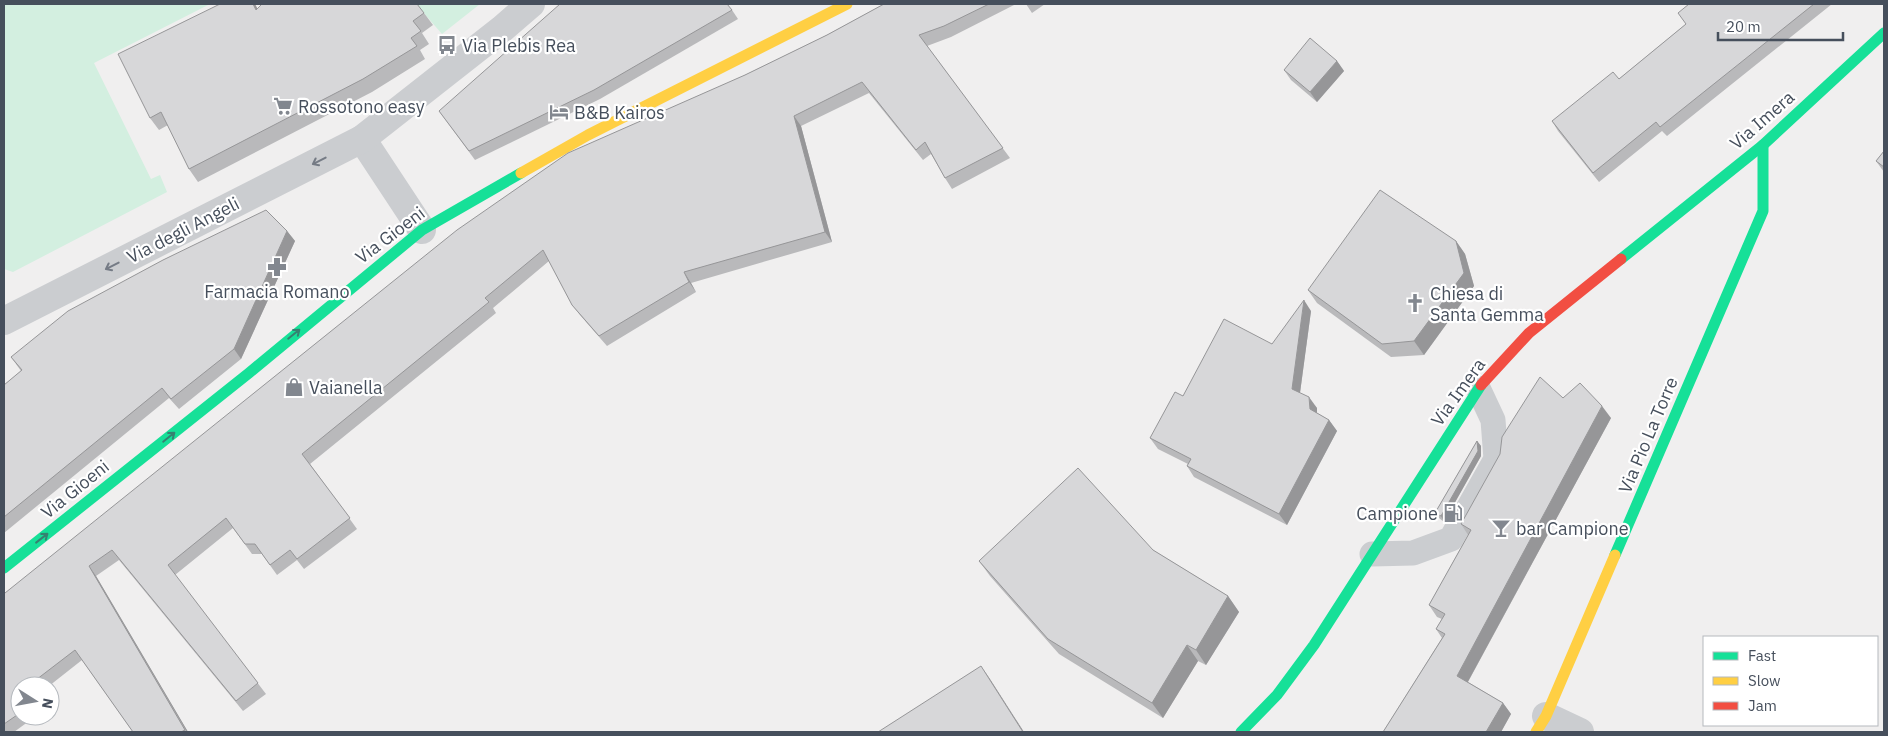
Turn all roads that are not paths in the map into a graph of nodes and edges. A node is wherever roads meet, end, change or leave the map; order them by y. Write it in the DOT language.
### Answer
graph roads {
  1 [pos="531,4"];
  2 [pos="847,4"];
  3 [pos="1884,33"];
  4 [pos="362,139"];
  5 [pos="1763,144"];
  6 [pos="422,230"];
  7 [pos="4,321"];
  8 [pos="1478,388"];
  9 [pos="1372,554"];
  10 [pos="4,568"];
  11 [pos="1541,724"];
  12 [pos="1241,732"];
  13 [pos="1580,732"];
  1 -- 4 [label="street"];
  2 -- 6 [label="street, Via Gioeni"];
  3 -- 5 [label="street, Via Imera"];
  4 -- 6 [label="street"];
  4 -- 7 [label="street, Via degli Angeli, one-way"];
  5 -- 8 [label="street, Via Imera"];
  5 -- 11 [label="street, Via Pio La Torre"];
  10 -- 6 [label="street, Via Gioeni, one-way"];
  8 -- 9 [label="street, Via Imera"];
  8 -- 9 [label="lane"];
  9 -- 12 [label="street, Via Imera"];
  11 -- 13 [label="street"];
}
